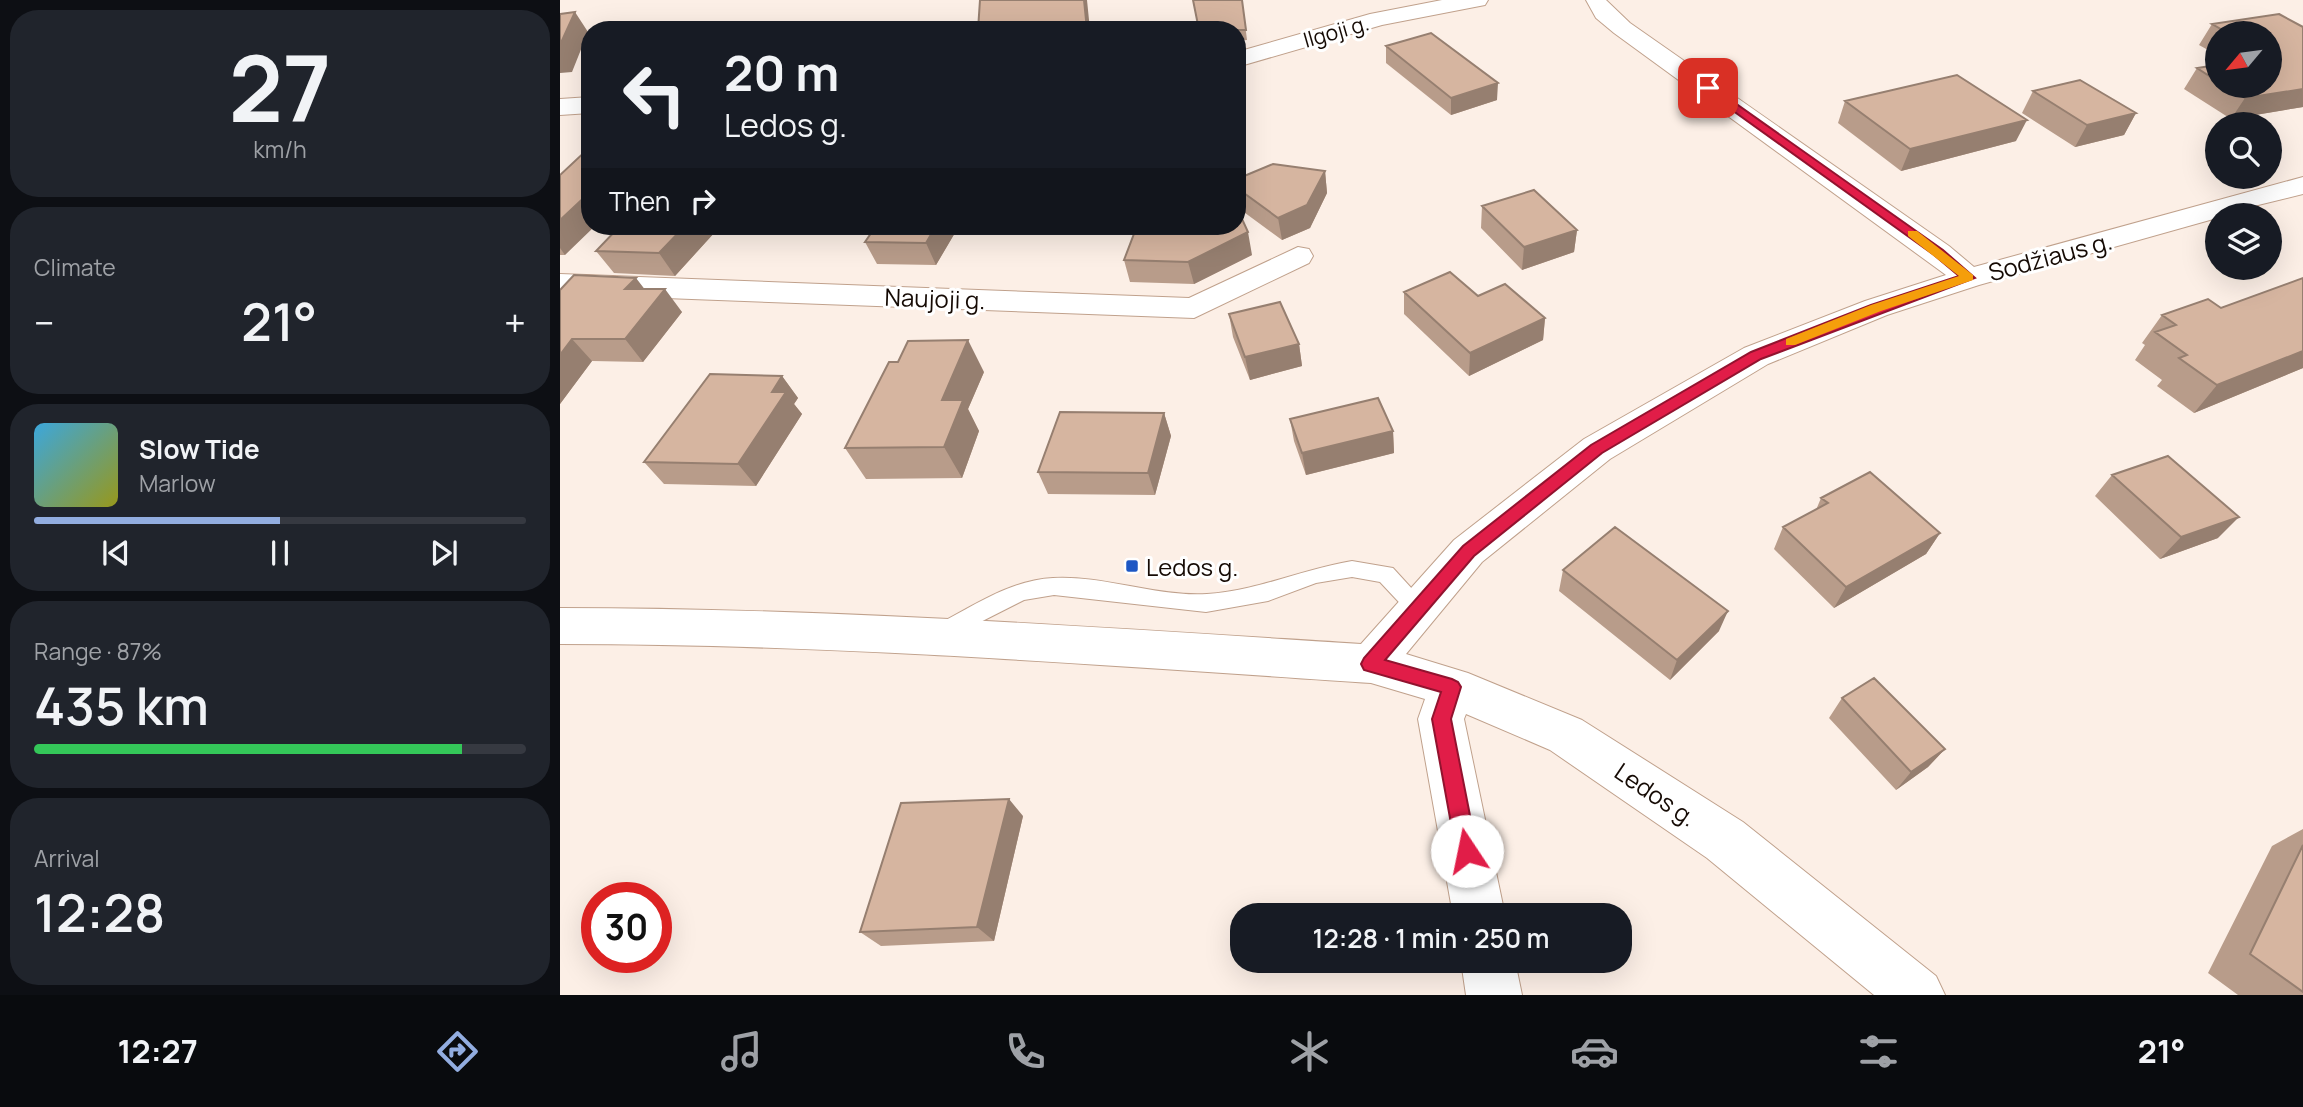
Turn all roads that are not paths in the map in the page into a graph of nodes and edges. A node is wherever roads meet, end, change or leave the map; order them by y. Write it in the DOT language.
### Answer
graph roads {
  1 [pos="1477,0"];
  2 [pos="1591,0"];
  3 [pos="1599,0"];
  4 [pos="1246,57"];
  5 [pos="581,106"];
  6 [pos="560,107"];
  7 [pos="2303,185"];
  8 [pos="1298,256"];
  9 [pos="1968,278"];
  10 [pos="560,284"];
  11 [pos="1418,610"];
  12 [pos="560,626"];
  13 [pos="936,636"];
  14 [pos="1371,664"];
  15 [pos="1452,687"];
  16 [pos="1477,903"];
  17 [pos="1490,973"];
  18 [pos="1494,995"];
  19 [pos="1917,995"];
  1 -- 4 [label="street, Ilgoji g."];
  2 -- 3 [label="street"];
  3 -- 9 [label="street"];
  5 -- 6 [label="street"];
  7 -- 9 [label="street, Sodžiaus g."];
  8 -- 10 [label="street, Naujoji g."];
  9 -- 11 [label="street, Sodžiaus g."];
  11 -- 13 [label="lane"];
  11 -- 14 [label="street, Sodžiaus g."];
  12 -- 13 [label="street, Ledos g."];
  13 -- 14 [label="street, Ledos g."];
  14 -- 15 [label="street, Ledos g."];
  15 -- 16 [label="street"];
  15 -- 19 [label="street, Ledos g."];
  17 -- 18 [label="street"];
}
